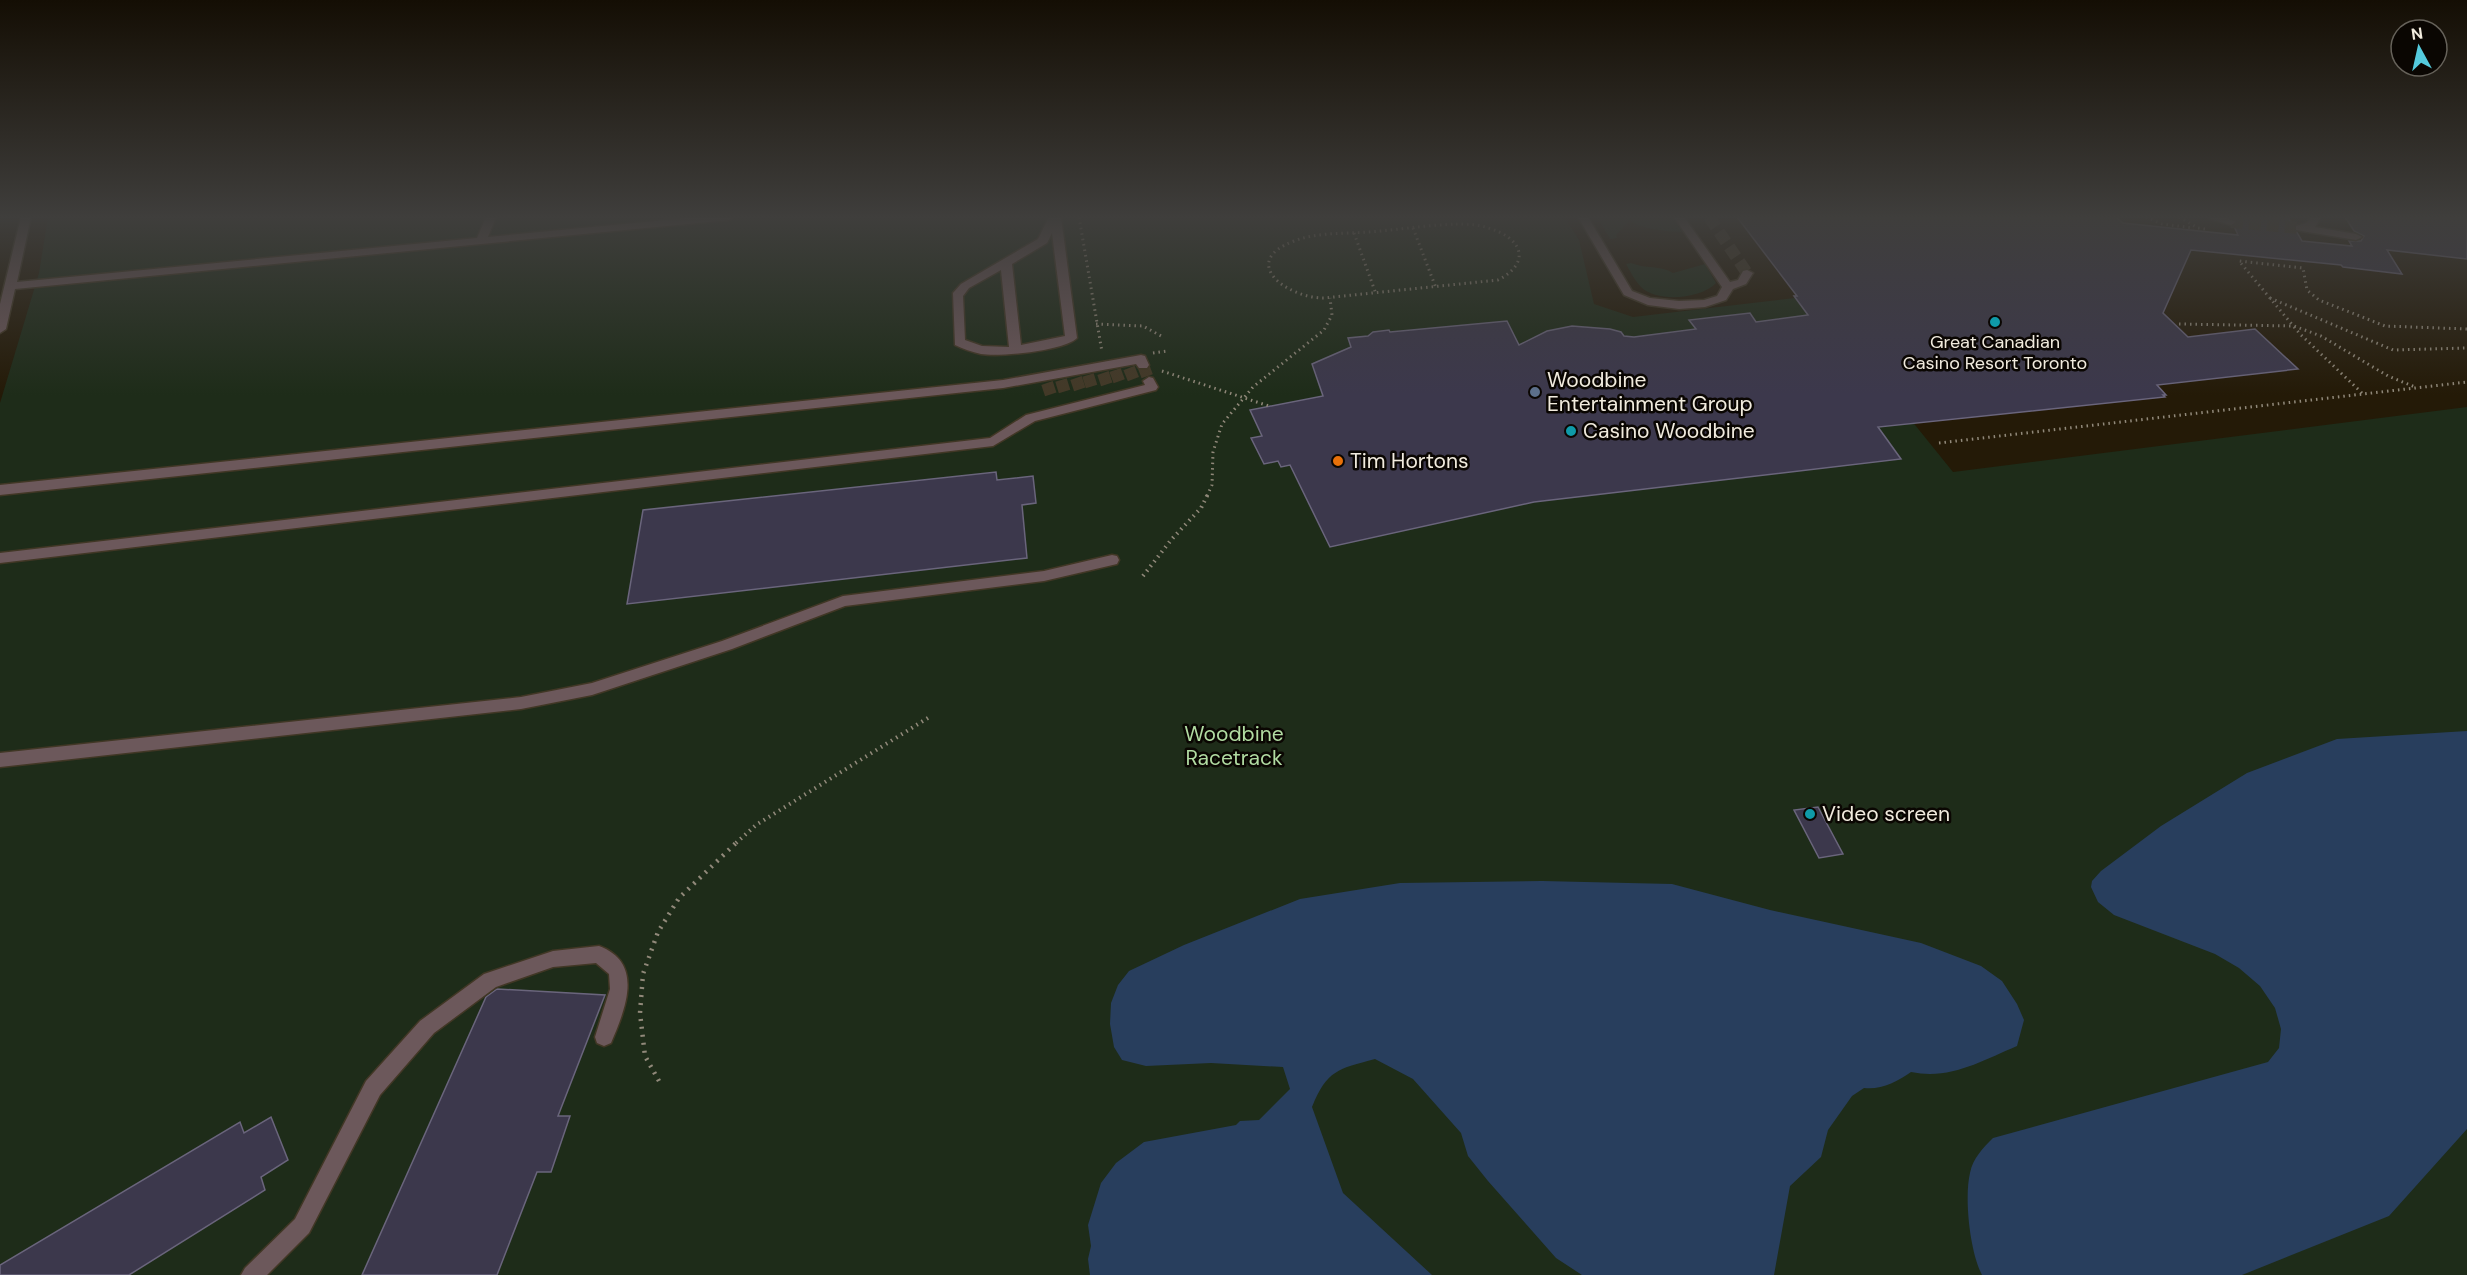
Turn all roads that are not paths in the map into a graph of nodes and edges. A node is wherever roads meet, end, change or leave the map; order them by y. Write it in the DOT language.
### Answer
graph roads {
  1 [pos="13,276"];
  2 [pos="110,276"];
  3 [pos="981,276"];
  4 [pos="1008,276"];
  5 [pos="1063,276"];
  6 [pos="1618,276"];
  7 [pos="1721,276"];
  8 [pos="1745,276"];
  9 [pos="11,286"];
  10 [pos="1728,287"];
  11 [pos="0,329"];
  12 [pos="1015,348"];
  13 [pos="1146,362"];
  14 [pos="1149,381"];
  15 [pos="0,490"];
  16 [pos="0,558"];
  17 [pos="1112,560"];
  18 [pos="0,760"];
  19 [pos="604,1037"];
  20 [pos="252,1275"];
  1 -- 9 [label="street"];
  2 -- 9 [label="street"];
  3 -- 12 [label="street"];
  4 -- 12 [label="street"];
  5 -- 12 [label="street"];
  6 -- 10 [label="street"];
  7 -- 10 [label="street"];
  8 -- 10 [label="street"];
  9 -- 11 [label="street"];
  13 -- 15 [label="street"];
  14 -- 16 [label="street"];
  17 -- 18 [label="street"];
  19 -- 20 [label="street"];
}
